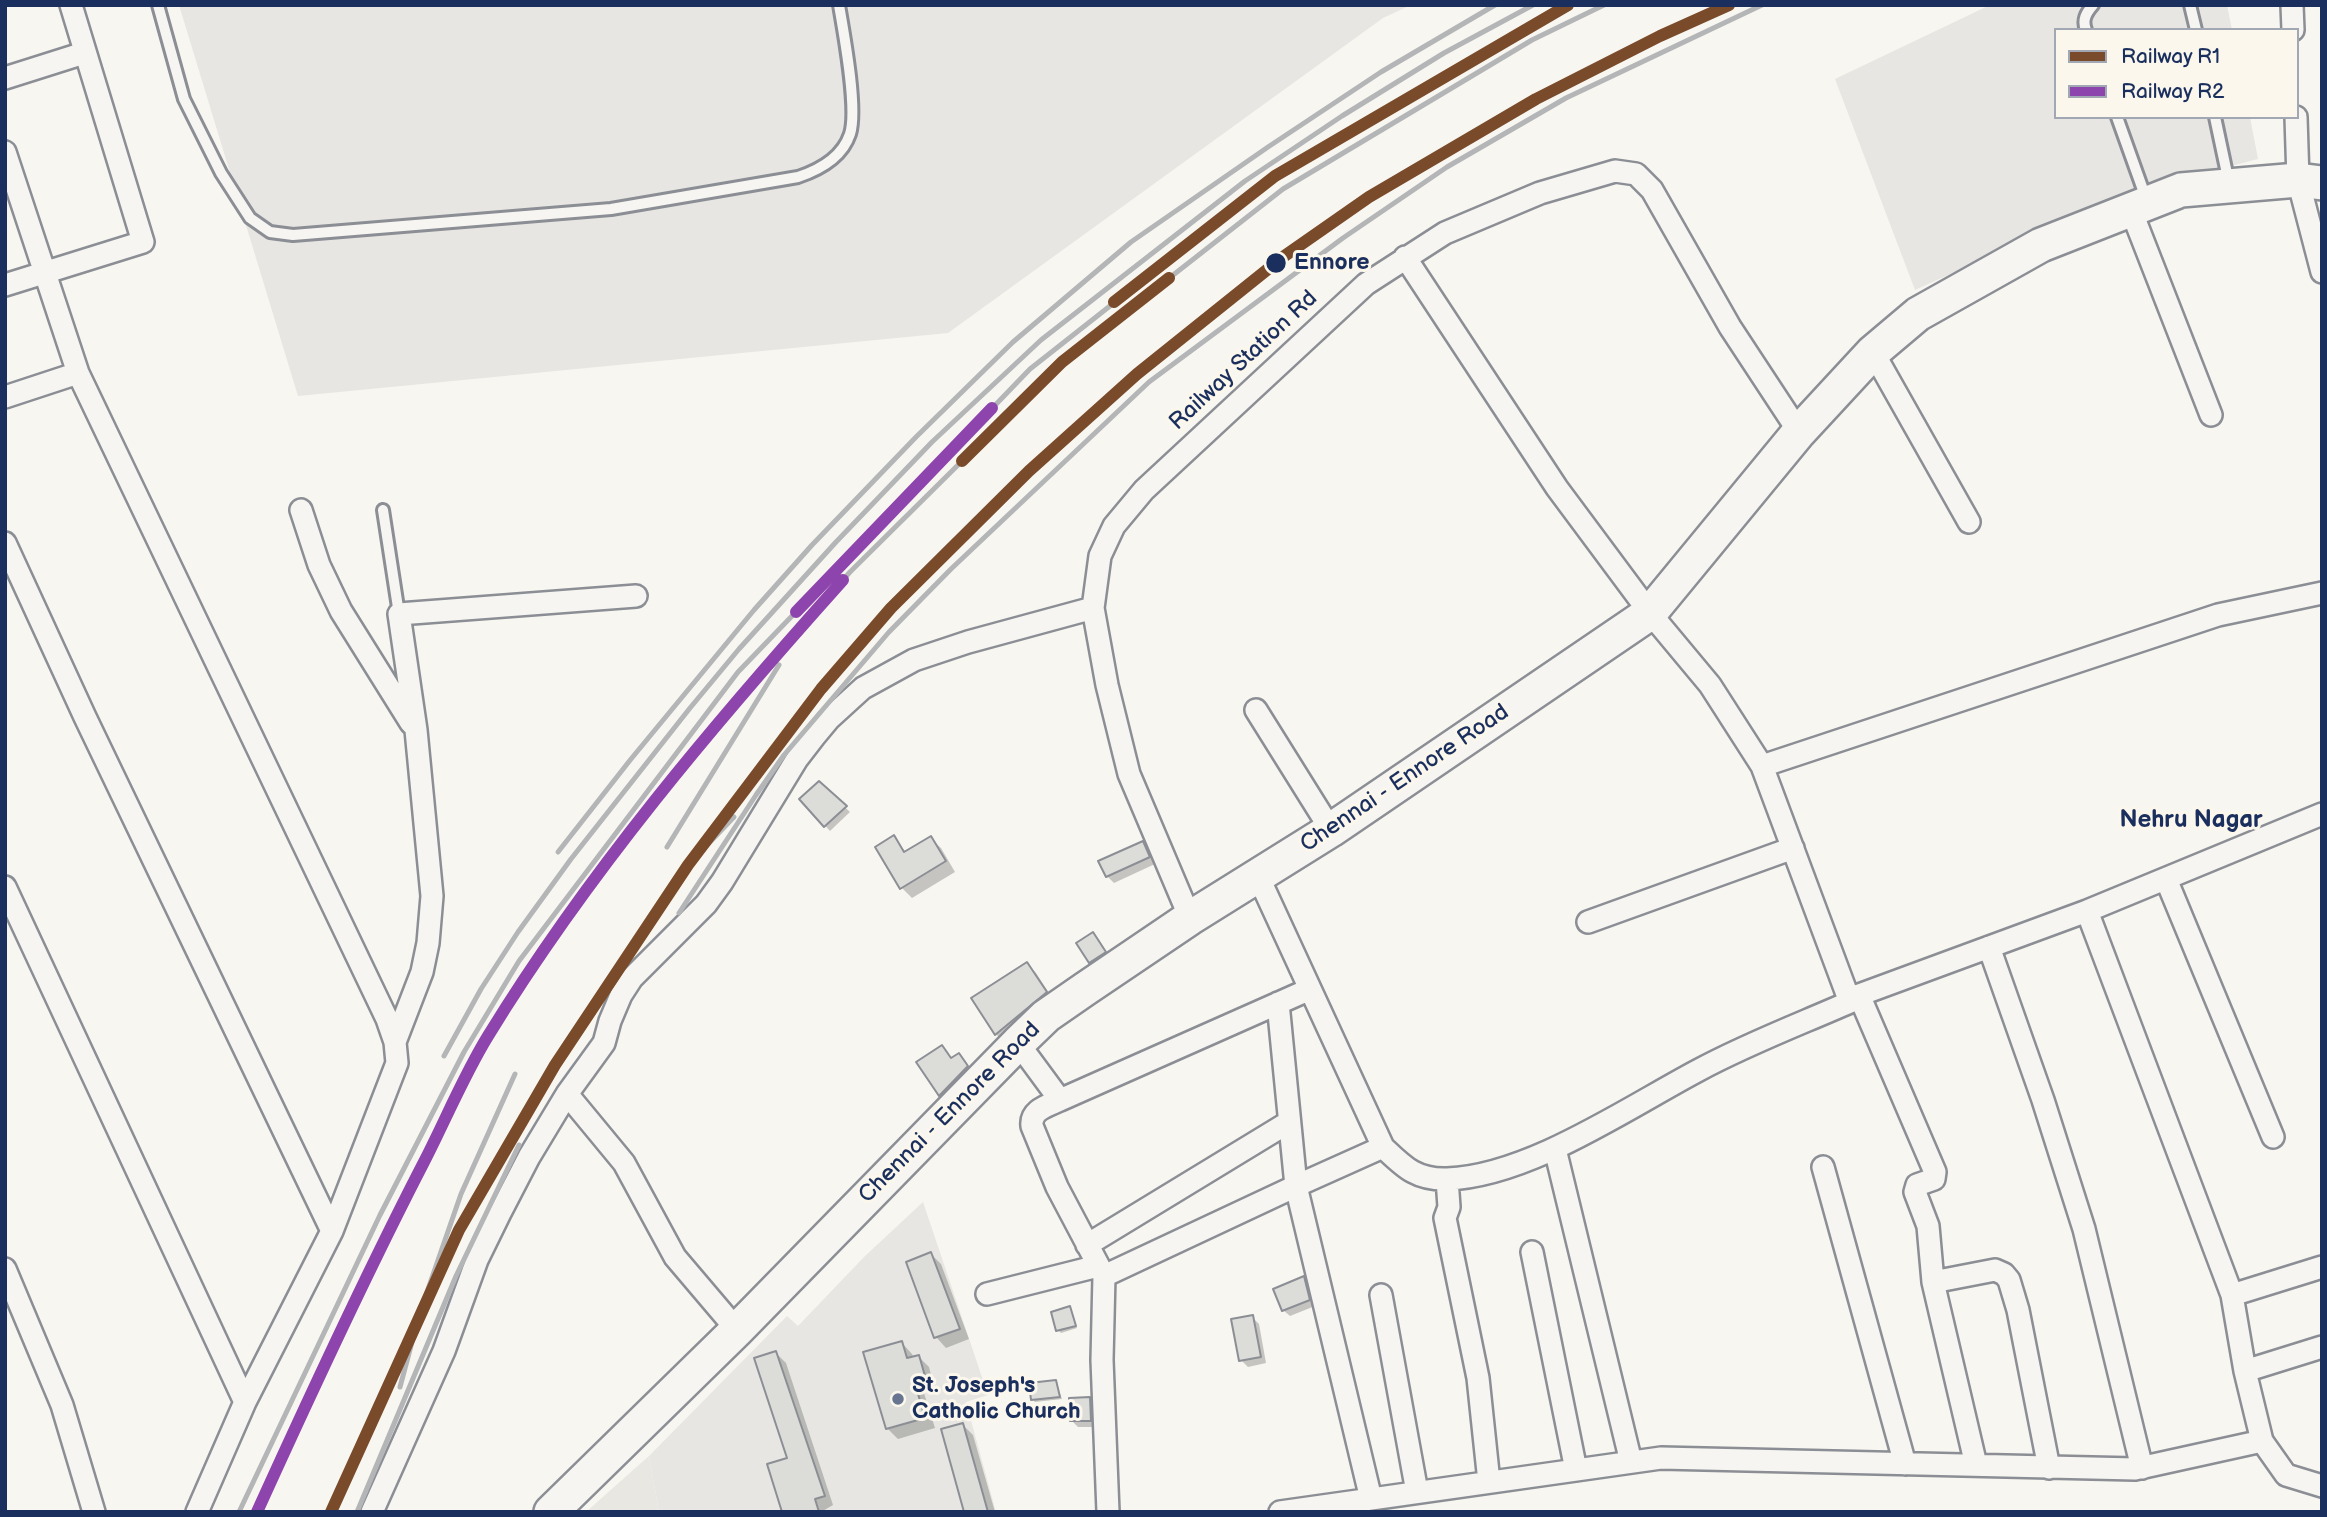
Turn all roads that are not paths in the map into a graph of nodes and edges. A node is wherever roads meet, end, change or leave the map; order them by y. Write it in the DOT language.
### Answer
graph roads {
  1 [pos="71,5"];
  2 [pos="158,5"];
  3 [pos="839,5"];
  4 [pos="2093,5"];
  5 [pos="2190,5"];
  6 [pos="2292,5"];
  7 [pos="2085,28"];
  8 [pos="2196,28"];
  9 [pos="2293,28"];
  10 [pos="85,53"];
  11 [pos="5,78"];
  12 [pos="2118,119"];
  13 [pos="2215,119"];
  14 [pos="2296,119"];
  15 [pos="5,152"];
  16 [pos="2310,182"];
  17 [pos="2230,186"];
  18 [pos="2140,206"];
  19 [pos="1405,257"];
  20 [pos="46,272"];
  21 [pos="2322,272"];
  22 [pos="5,285"];
  23 [pos="1873,352"];
  24 [pos="78,373"];
  25 [pos="5,397"];
  26 [pos="2211,415"];
  27 [pos="1800,432"];
  28 [pos="301,510"];
  29 [pos="383,510"];
  30 [pos="1969,522"];
  31 [pos="5,543"];
  32 [pos="2322,593"];
  33 [pos="636,596"];
  34 [pos="1093,608"];
  35 [pos="1650,613"];
  36 [pos="398,614"];
  37 [pos="1256,710"];
  38 [pos="416,730"];
  39 [pos="1762,766"];
  40 [pos="2322,814"];
  41 [pos="1331,830"];
  42 [pos="1793,848"];
  43 [pos="1258,876"];
  44 [pos="2166,879"];
  45 [pos="5,887"];
  46 [pos="2087,911"];
  47 [pos="1190,918"];
  48 [pos="1588,922"];
  49 [pos="1989,947"];
  50 [pos="1308,990"];
  51 [pos="1855,999"];
  52 [pos="1278,1003"];
  53 [pos="396,1042"];
  54 [pos="1018,1042"];
  55 [pos="567,1094"];
  56 [pos="1060,1100"];
  57 [pos="1289,1122"];
  58 [pos="2273,1137"];
  59 [pos="1383,1147"];
  60 [pos="1555,1149"];
  61 [pos="1823,1167"];
  62 [pos="1447,1179"];
  63 [pos="1296,1186"];
  64 [pos="332,1231"];
  65 [pos="1087,1245"];
  66 [pos="1532,1252"];
  67 [pos="2322,1267"];
  68 [pos="5,1269"];
  69 [pos="1101,1271"];
  70 [pos="1933,1282"];
  71 [pos="987,1294"];
  72 [pos="1381,1295"];
  73 [pos="2232,1295"];
  74 [pos="737,1331"];
  75 [pos="2322,1347"];
  76 [pos="2245,1371"];
  77 [pos="245,1402"];
  78 [pos="2262,1441"];
  79 [pos="1631,1462"];
  80 [pos="1905,1464"];
  81 [pos="1976,1465"];
  82 [pos="2049,1468"];
  83 [pos="2142,1468"];
  84 [pos="1576,1470"];
  85 [pos="1489,1482"];
  86 [pos="2322,1486"];
  87 [pos="1417,1492"];
  88 [pos="1371,1499"];
  89 [pos="94,1512"];
  90 [pos="197,1512"];
  91 [pos="372,1512"];
  92 [pos="551,1512"];
  93 [pos="1108,1512"];
  94 [pos="1280,1512"];
  1 -- 10 [label="street"];
  2 -- 3 [label="lane"];
  4 -- 7 [label="lane"];
  5 -- 8 [label="lane"];
  6 -- 9 [label="street"];
  10 -- 11 [label="street"];
  10 -- 20 [label="street"];
  12 -- 18 [label="lane"];
  13 -- 17 [label="lane"];
  14 -- 16 [label="street"];
  15 -- 20 [label="street"];
  16 -- 17 [label="main road, Chennai - Ennore Road"];
  16 -- 21 [label="street"];
  17 -- 18 [label="main road, Chennai - Ennore Road"];
  18 -- 23 [label="main road, Chennai - Ennore Road"];
  18 -- 26 [label="street"];
  19 -- 27 [label="street, Railway Station Rd"];
  19 -- 34 [label="street, Railway Station Rd"];
  19 -- 35 [label="street"];
  20 -- 22 [label="street"];
  20 -- 24 [label="street"];
  23 -- 27 [label="main road, Chennai - Ennore Road"];
  23 -- 30 [label="street"];
  24 -- 25 [label="street"];
  24 -- 53 [label="street"];
  27 -- 35 [label="main road, Chennai - Ennore Road"];
  28 -- 38 [label="street"];
  29 -- 36 [label="lane"];
  31 -- 64 [label="street"];
  32 -- 39 [label="street"];
  33 -- 36 [label="street"];
  34 -- 47 [label="street, Railway Station Rd"];
  34 -- 55 [label="street"];
  35 -- 39 [label="street"];
  35 -- 41 [label="main road, Chennai - Ennore Road"];
  36 -- 38 [label="street"];
  37 -- 41 [label="street"];
  38 -- 53 [label="street"];
  39 -- 42 [label="street"];
  40 -- 44 [label="street"];
  41 -- 43 [label="main road, Chennai - Ennore Road"];
  42 -- 48 [label="street"];
  42 -- 51 [label="street"];
  43 -- 47 [label="main road, Chennai - Ennore Road"];
  43 -- 50 [label="street"];
  44 -- 46 [label="street"];
  44 -- 58 [label="street"];
  45 -- 77 [label="street"];
  46 -- 49 [label="street"];
  46 -- 73 [label="street"];
  47 -- 54 [label="main road, Chennai - Ennore Road"];
  49 -- 51 [label="street"];
  49 -- 83 [label="street"];
  50 -- 52 [label="street"];
  50 -- 59 [label="street"];
  51 -- 60 [label="street"];
  51 -- 70 [label="street"];
  52 -- 56 [label="street"];
  52 -- 57 [label="street"];
  53 -- 64 [label="street"];
  54 -- 56 [label="street"];
  54 -- 74 [label="main road, Chennai - Ennore Road"];
  55 -- 74 [label="street"];
  55 -- 91 [label="street"];
  56 -- 65 [label="street"];
  57 -- 63 [label="street"];
  57 -- 65 [label="street"];
  59 -- 62 [label="street"];
  59 -- 63 [label="street"];
  60 -- 62 [label="street"];
  60 -- 79 [label="street"];
  61 -- 80 [label="street"];
  62 -- 85 [label="street"];
  63 -- 69 [label="street"];
  63 -- 88 [label="street"];
  64 -- 77 [label="street"];
  65 -- 69 [label="street"];
  66 -- 84 [label="street"];
  67 -- 73 [label="street"];
  68 -- 89 [label="street"];
  69 -- 71 [label="street"];
  69 -- 93 [label="street"];
  70 -- 81 [label="street"];
  70 -- 82 [label="street"];
  72 -- 87 [label="street"];
  73 -- 76 [label="street"];
  74 -- 92 [label="main road, Chennai - Ennore Road"];
  75 -- 76 [label="street"];
  76 -- 78 [label="street"];
  77 -- 90 [label="street"];
  78 -- 83 [label="street"];
  78 -- 86 [label="street"];
  79 -- 80 [label="street"];
  79 -- 84 [label="street"];
  80 -- 81 [label="street"];
  81 -- 82 [label="street"];
  82 -- 83 [label="street"];
  84 -- 85 [label="street"];
  85 -- 87 [label="street"];
  87 -- 88 [label="street"];
  88 -- 94 [label="street"];
}
